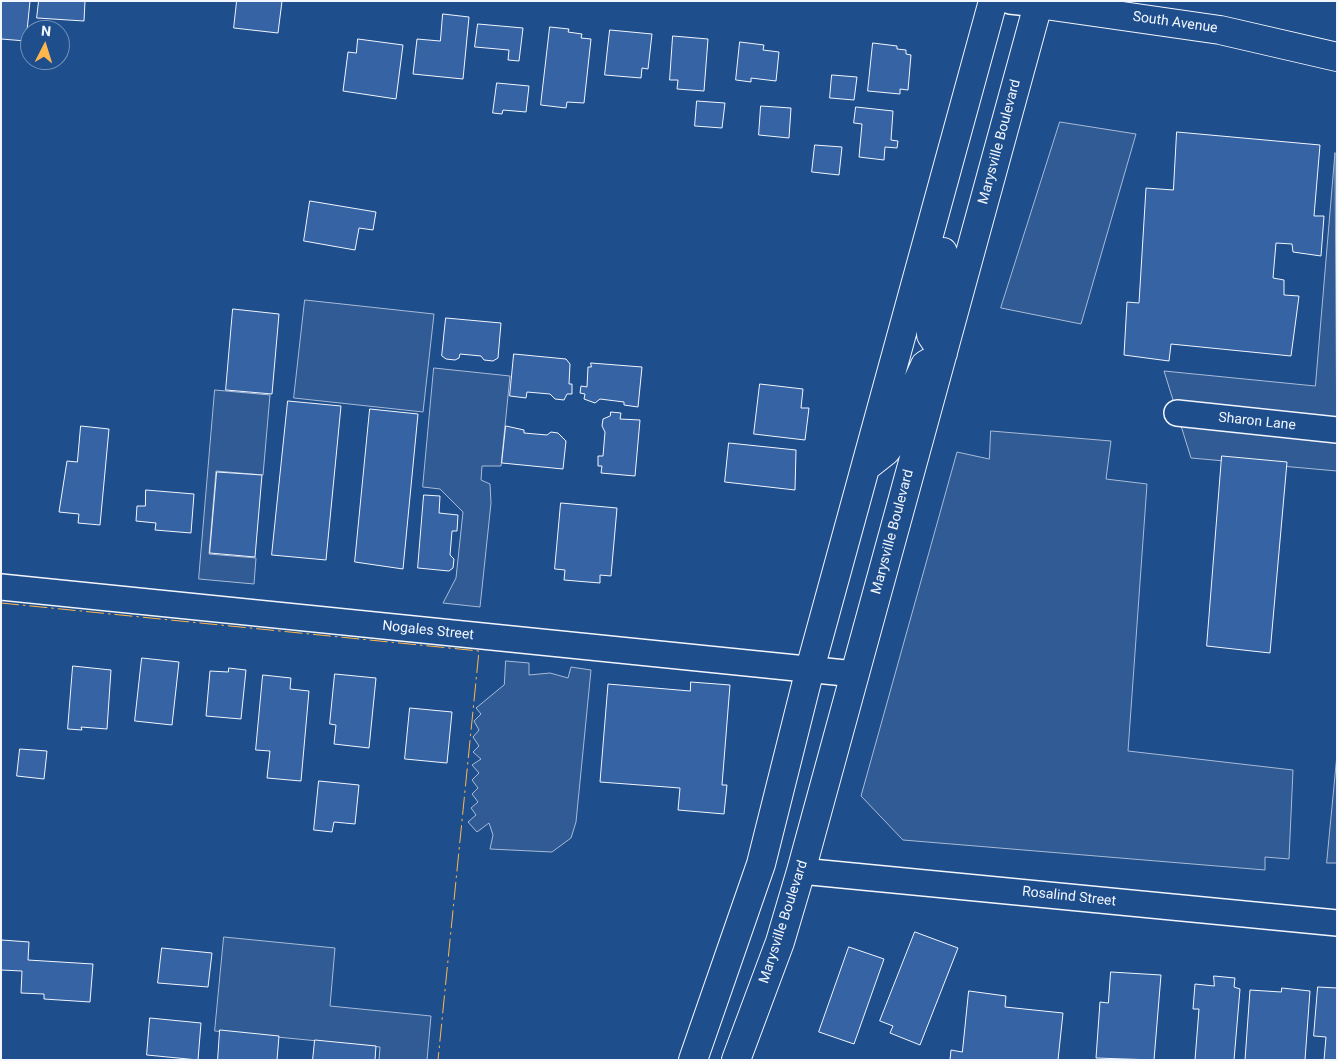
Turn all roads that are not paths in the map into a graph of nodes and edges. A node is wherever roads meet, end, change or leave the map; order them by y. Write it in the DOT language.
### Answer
graph roads {
  1 [pos="993,1"];
  2 [pos="1010,1"];
  3 [pos="1038,3"];
  4 [pos="1337,57"];
  5 [pos="933,222"];
  6 [pos="944,353"];
  7 [pos="1177,414"];
  8 [pos="1337,430"];
  9 [pos="866,466"];
  10 [pos="1,587"];
  11 [pos="810,669"];
  12 [pos="856,674"];
  13 [pos="761,864"];
  14 [pos="801,871"];
  15 [pos="1337,923"];
  16 [pos="693,1060"];
  17 [pos="736,1060"];
  1 -- 5 [label="main road"];
  2 -- 3 [label="street, South Avenue"];
  3 -- 4 [label="main road, South Avenue"];
  3 -- 6 [label="main road, Marysville Boulevard"];
  5 -- 6 [label="main road"];
  5 -- 9 [label="main road"];
  6 -- 9 [label="main road"];
  6 -- 12 [label="main road, Marysville Boulevard"];
  7 -- 8 [label="street, Sharon Lane"];
  9 -- 11 [label="main road"];
  10 -- 11 [label="street, Nogales Street"];
  11 -- 12 [label="street, Nogales Street"];
  11 -- 13 [label="main road"];
  12 -- 14 [label="main road, Marysville Boulevard"];
  13 -- 14 [label="main road"];
  13 -- 16 [label="main road"];
  14 -- 15 [label="street, Rosalind Street"];
  14 -- 17 [label="main road, Marysville Boulevard"];
}
